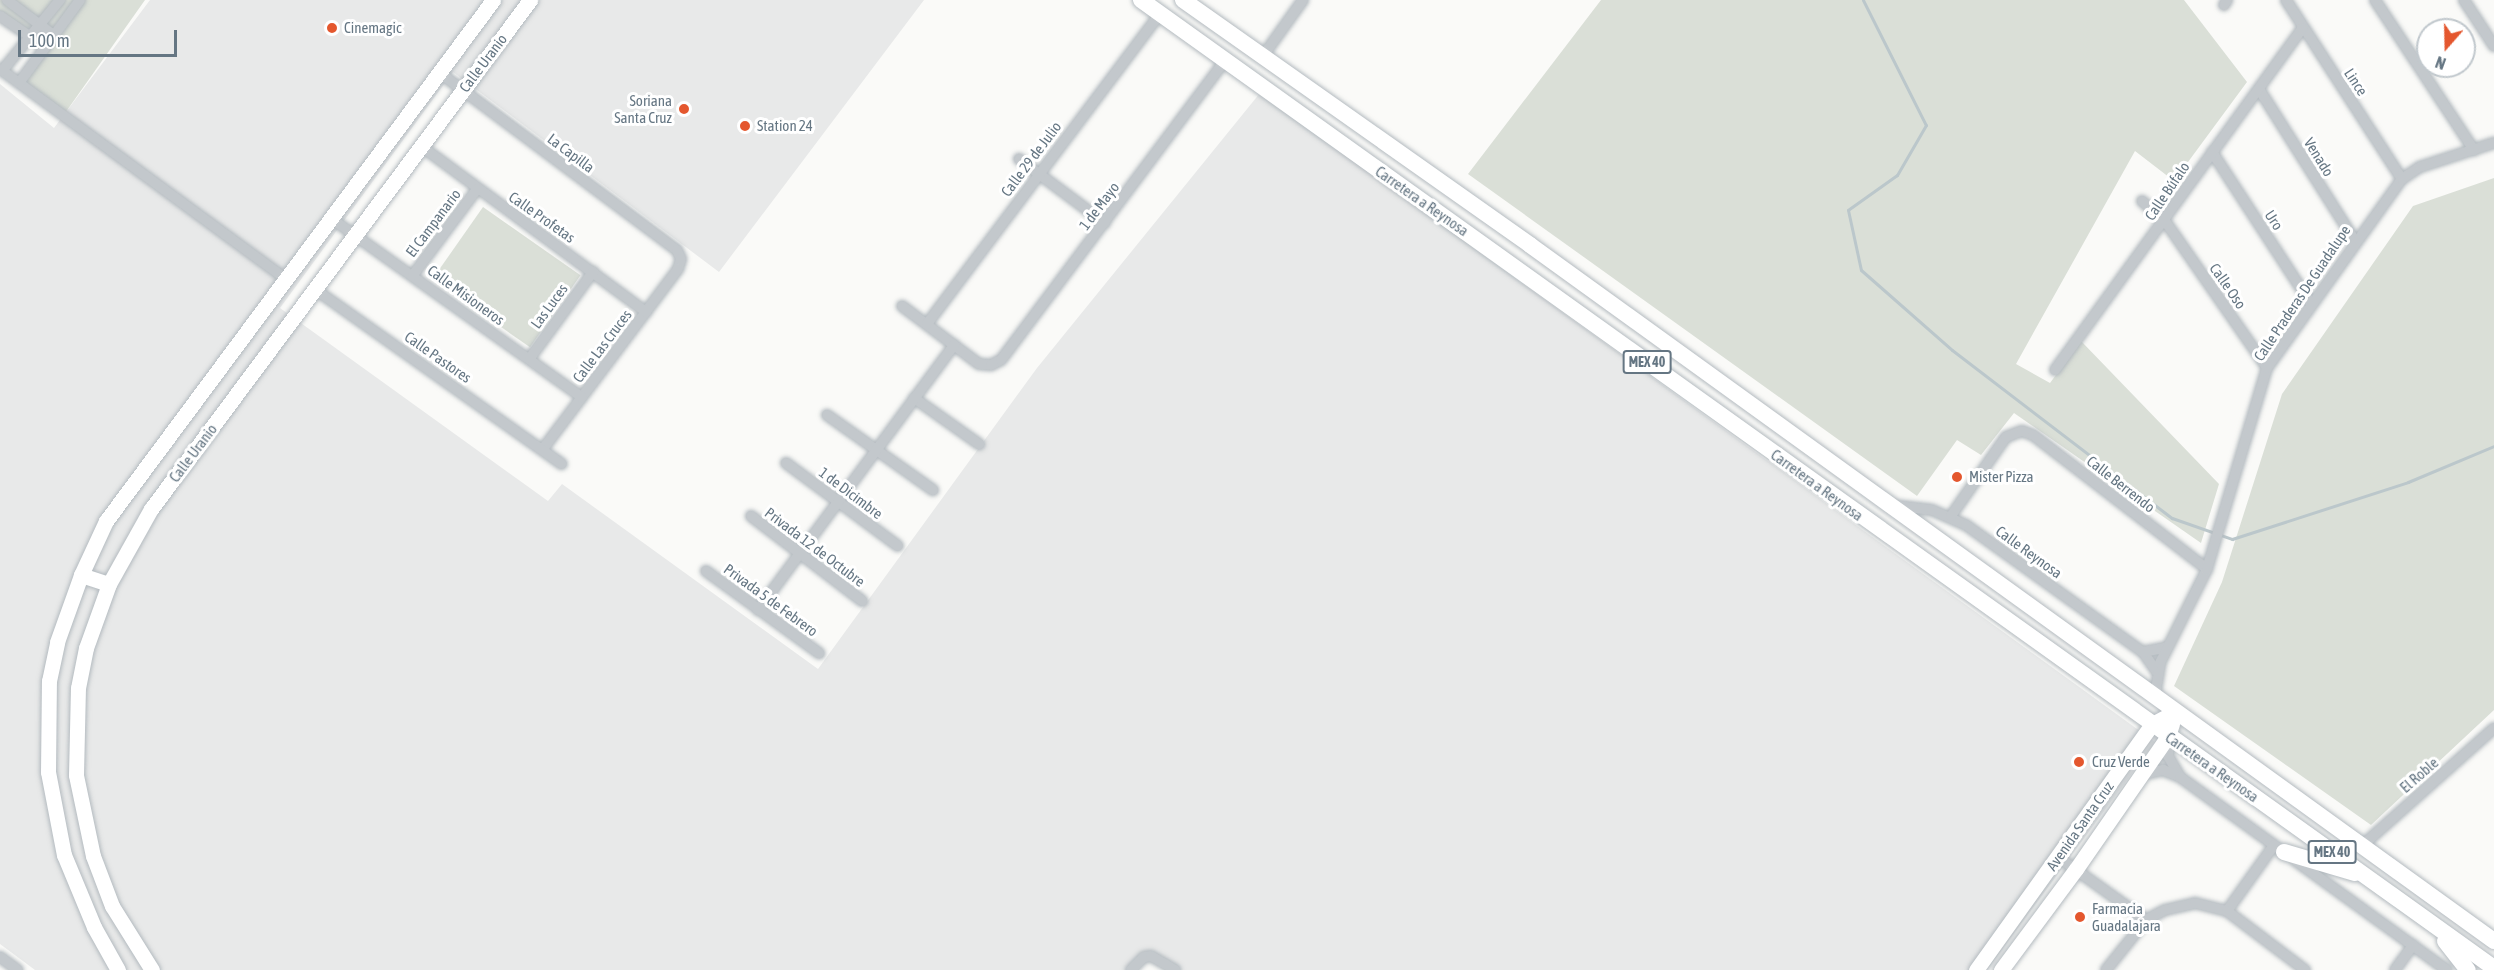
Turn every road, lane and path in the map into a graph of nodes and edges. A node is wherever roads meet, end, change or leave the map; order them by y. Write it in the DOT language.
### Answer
graph roads {
  1 [pos="7,0"];
  2 [pos="60,0"];
  3 [pos="80,0"];
  4 [pos="493,0"];
  5 [pos="530,0"];
  6 [pos="1141,0"];
  7 [pos="1184,0"];
  8 [pos="1303,0"];
  9 [pos="2286,0"];
  10 [pos="2375,0"];
  11 [pos="2464,0"];
  12 [pos="1160,14"];
  13 [pos="0,16"];
  14 [pos="39,25"];
  15 [pos="1177,26"];
  16 [pos="2303,28"];
  17 [pos="52,34"];
  18 [pos="30,37"];
  19 [pos="1245,44"];
  20 [pos="44,46"];
  21 [pos="2494,46"];
  22 [pos="1263,56"];
  23 [pos="1225,61"];
  24 [pos="1,70"];
  25 [pos="440,73"];
  26 [pos="19,83"];
  27 [pos="1306,87"];
  28 [pos="2259,89"];
  29 [pos="463,90"];
  30 [pos="2494,143"];
  31 [pos="421,146"];
  32 [pos="2474,150"];
  33 [pos="2212,152"];
  34 [pos="1019,159"];
  35 [pos="1039,173"];
  36 [pos="2402,178"];
  37 [pos="477,189"];
  38 [pos="2142,201"];
  39 [pos="332,219"];
  40 [pos="2165,221"];
  41 [pos="1105,223"];
  42 [pos="356,236"];
  43 [pos="2355,241"];
  44 [pos="681,259"];
  45 [pos="593,272"];
  46 [pos="413,275"];
  47 [pos="287,280"];
  48 [pos="315,290"];
  49 [pos="2311,304"];
  50 [pos="902,306"];
  51 [pos="646,312"];
  52 [pos="927,324"];
  53 [pos="954,345"];
  54 [pos="530,358"];
  55 [pos="2267,368"];
  56 [pos="2055,370"];
  57 [pos="1729,391"];
  58 [pos="582,398"];
  59 [pos="914,398"];
  60 [pos="1714,411"];
  61 [pos="827,414"];
  62 [pos="979,444"];
  63 [pos="875,448"];
  64 [pos="543,449"];
  65 [pos="786,463"];
  66 [pos="562,464"];
  67 [pos="933,490"];
  68 [pos="837,501"];
  69 [pos="1885,504"];
  70 [pos="751,516"];
  71 [pos="1951,516"];
  72 [pos="898,546"];
  73 [pos="798,554"];
  74 [pos="2207,570"];
  75 [pos="706,571"];
  76 [pos="81,575"];
  77 [pos="109,584"];
  78 [pos="862,601"];
  79 [pos="758,610"];
  80 [pos="2168,647"];
  81 [pos="2143,652"];
  82 [pos="819,653"];
  83 [pos="2157,672"];
  84 [pos="2155,696"];
  85 [pos="2176,711"];
  86 [pos="2152,724"];
  87 [pos="2494,728"];
  88 [pos="2168,736"];
  89 [pos="2141,775"];
  90 [pos="2180,777"];
  91 [pos="2364,844"];
  92 [pos="2279,849"];
  93 [pos="2058,858"];
  94 [pos="2076,869"];
  95 [pos="2369,878"];
  96 [pos="2227,911"];
  97 [pos="2146,920"];
  98 [pos="2432,924"];
  99 [pos="2494,941"];
  100 [pos="2413,945"];
  101 [pos="2,963"];
  102 [pos="2494,968"];
  103 [pos="18,970"];
  104 [pos="118,970"];
  105 [pos="152,970"];
  106 [pos="1131,970"];
  107 [pos="1175,970"];
  108 [pos="1976,970"];
  109 [pos="2001,970"];
  110 [pos="2106,970"];
  111 [pos="2305,970"];
  112 [pos="2395,970"];
  113 [pos="2447,970"];
  114 [pos="2468,970"];
  1 -- 14 [label="street"];
  2 -- 14 [label="street"];
  3 -- 17 [label="street"];
  4 -- 25 [label="street, Calle Uranio"];
  5 -- 29 [label="street, Calle Uranio"];
  6 -- 12 [label="main road, Carretera a Reynosa / MEX 40"];
  7 -- 19 [label="main road, Carretera a Reynosa / MEX 40"];
  8 -- 22 [label="street"];
  9 -- 16 [label="street, Lince"];
  10 -- 32 [label="street"];
  11 -- 21 [label="street"];
  12 -- 15 [label="main road, Carretera a Reynosa / MEX 40"];
  12 -- 35 [label="street, Calle 29 de Julio"];
  13 -- 18 [label="street"];
  14 -- 17 [label="street"];
  14 -- 18 [label="street"];
  15 -- 19 [label="main road"];
  15 -- 23 [label="main road, Carretera a Reynosa / MEX 40"];
  16 -- 28 [label="street, Calle Búfalo"];
  16 -- 36 [label="street, Lince"];
  17 -- 20 [label="street"];
  18 -- 20 [label="street"];
  18 -- 24 [label="street"];
  19 -- 22 [label="main road, Carretera a Reynosa / MEX 40"];
  20 -- 26 [label="street"];
  22 -- 27 [label="main road, Carretera a Reynosa / MEX 40"];
  23 -- 27 [label="main road"];
  23 -- 41 [label="street, 1 de Mayo"];
  23 -- 60 [label="main road, Carretera a Reynosa / MEX 40"];
  24 -- 26 [label="street"];
  25 -- 29 [label="street, La Capilla"];
  25 -- 39 [label="street, Calle Uranio"];
  26 -- 47 [label="street"];
  27 -- 57 [label="main road, Carretera a Reynosa / MEX 40"];
  28 -- 33 [label="street, Calle Búfalo"];
  28 -- 43 [label="street, Venado"];
  29 -- 31 [label="street, Calle Uranio"];
  29 -- 44 [label="street, La Capilla"];
  30 -- 32 [label="street, Calle Praderas De Guadalupe"];
  31 -- 37 [label="street, Calle Profetas"];
  31 -- 42 [label="street, Calle Uranio"];
  32 -- 36 [label="street, Calle Praderas De Guadalupe"];
  33 -- 40 [label="street, Calle Búfalo"];
  33 -- 49 [label="street, Uro"];
  34 -- 35 [label="street"];
  35 -- 41 [label="street"];
  35 -- 52 [label="street, Calle 29 de Julio"];
  36 -- 43 [label="street, Calle Praderas De Guadalupe"];
  37 -- 45 [label="street, Calle Profetas"];
  37 -- 46 [label="street, El Campanario"];
  38 -- 40 [label="street, Calle Oso"];
  39 -- 42 [label="street, Calle Misioneros"];
  39 -- 47 [label="street, Calle Uranio"];
  40 -- 55 [label="street, Calle Oso"];
  40 -- 56 [label="street, Calle Búfalo"];
  41 -- 53 [label="street, 1 de Mayo"];
  42 -- 46 [label="street, Calle Misioneros"];
  42 -- 48 [label="street, Calle Uranio"];
  43 -- 49 [label="street, Calle Praderas De Guadalupe"];
  44 -- 51 [label="street, Calle Las Cruces"];
  45 -- 51 [label="street, Calle Profetas"];
  45 -- 54 [label="street, Las Luces"];
  46 -- 54 [label="street, Calle Misioneros"];
  47 -- 76 [label="street, Calle Uranio"];
  48 -- 64 [label="street, Calle Pastores"];
  48 -- 77 [label="street, Calle Uranio"];
  49 -- 55 [label="street, Calle Praderas De Guadalupe"];
  50 -- 52 [label="street"];
  51 -- 58 [label="street, Calle Las Cruces"];
  52 -- 53 [label="street"];
  53 -- 59 [label="street"];
  54 -- 58 [label="street, Calle Misioneros"];
  55 -- 74 [label="street, Calle Praderas De Guadalupe"];
  57 -- 60 [label="main road"];
  57 -- 69 [label="main road, Carretera a Reynosa / MEX 40"];
  58 -- 64 [label="street, Calle Las Cruces"];
  59 -- 62 [label="street"];
  59 -- 63 [label="street"];
  60 -- 86 [label="main road, Carretera a Reynosa / MEX 40"];
  61 -- 63 [label="street"];
  63 -- 67 [label="street"];
  63 -- 68 [label="street"];
  64 -- 66 [label="street, Calle Pastores"];
  65 -- 68 [label="street, 1 de Dicimbre"];
  68 -- 72 [label="street, 1 de Dicimbre"];
  68 -- 73 [label="street"];
  69 -- 71 [label="street, Calle Reynosa"];
  69 -- 84 [label="main road, Carretera a Reynosa / MEX 40"];
  70 -- 73 [label="street, Privada 12 de Octubre"];
  71 -- 74 [label="street, Calle Berrendo"];
  71 -- 81 [label="street, Calle Reynosa"];
  73 -- 78 [label="street, Privada 12 de Octubre"];
  73 -- 79 [label="street"];
  74 -- 80 [label="street, Calle Praderas De Guadalupe"];
  75 -- 79 [label="street, Privada 5 de Febrero"];
  76 -- 77 [label="street"];
  76 -- 104 [label="street, Calle Uranio"];
  77 -- 105 [label="street, Calle Uranio"];
  79 -- 82 [label="street, Privada 5 de Febrero"];
  80 -- 81 [label="street"];
  80 -- 83 [label="street, Calle Praderas De Guadalupe"];
  81 -- 83 [label="street, Calle Reynosa"];
  83 -- 84 [label="street, Calle Praderas De Guadalupe"];
  84 -- 85 [label="main road, Carretera a Reynosa / MEX 40"];
  85 -- 86 [label="street, Avenida Santa Cruz"];
  85 -- 88 [label="street, Avenida Santa Cruz"];
  85 -- 91 [label="main road, Carretera a Reynosa / MEX 40"];
  86 -- 88 [label="main road, Carretera a Reynosa / MEX 40"];
  86 -- 93 [label="street, Avenida Santa Cruz"];
  87 -- 91 [label="street, El Roble"];
  88 -- 89 [label="street, Avenida Santa Cruz"];
  88 -- 90 [label="street"];
  88 -- 95 [label="main road, Carretera a Reynosa / MEX 40"];
  89 -- 90 [label="street"];
  89 -- 94 [label="street, Avenida Santa Cruz"];
  90 -- 92 [label="street"];
  91 -- 99 [label="main road, Carretera a Reynosa / MEX 40"];
  92 -- 95 [label="main road"];
  92 -- 96 [label="street"];
  92 -- 100 [label="street"];
  93 -- 94 [label="street"];
  93 -- 108 [label="street, Avenida Santa Cruz"];
  94 -- 97 [label="street"];
  94 -- 109 [label="street, Avenida Santa Cruz"];
  95 -- 98 [label="main road, Carretera a Reynosa / MEX 40"];
  96 -- 97 [label="street"];
  96 -- 111 [label="street"];
  97 -- 110 [label="street"];
  98 -- 102 [label="main road, Carretera a Reynosa / MEX 40"];
  98 -- 114 [label="main road"];
  100 -- 112 [label="street"];
  100 -- 113 [label="street"];
  101 -- 103 [label="street"];
  106 -- 107 [label="street"];
}
